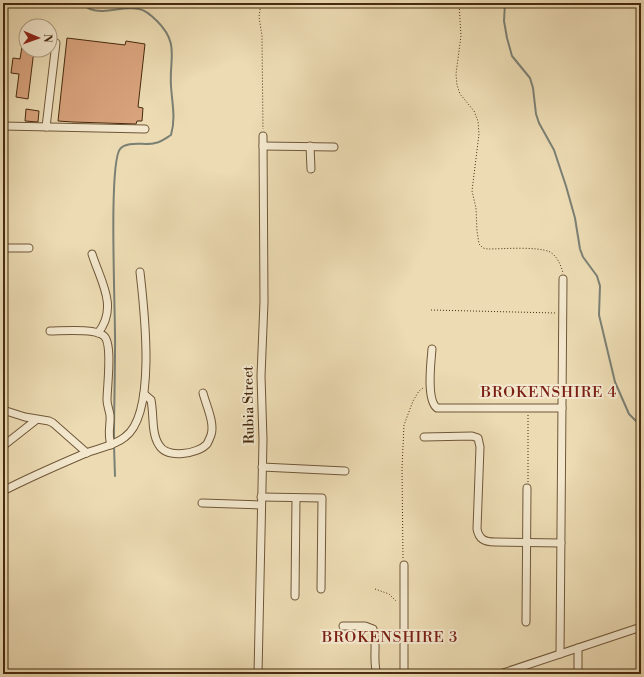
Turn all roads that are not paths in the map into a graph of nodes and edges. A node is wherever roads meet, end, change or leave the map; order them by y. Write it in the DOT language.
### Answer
graph roads {
  1 [pos="54,58"];
  2 [pos="3,126"];
  3 [pos="46,127"];
  4 [pos="145,129"];
  5 [pos="263,136"];
  6 [pos="263,146"];
  7 [pos="310,146"];
  8 [pos="334,147"];
  9 [pos="311,169"];
  10 [pos="3,248"];
  11 [pos="29,248"];
  12 [pos="92,254"];
  13 [pos="140,272"];
  14 [pos="563,279"];
  15 [pos="50,331"];
  16 [pos="98,333"];
  17 [pos="432,349"];
  18 [pos="202,393"];
  19 [pos="144,394"];
  20 [pos="562,408"];
  21 [pos="3,410"];
  22 [pos="36,420"];
  23 [pos="424,437"];
  24 [pos="111,445"];
  25 [pos="3,446"];
  26 [pos="87,453"];
  27 [pos="262,467"];
  28 [pos="345,471"];
  29 [pos="528,488"];
  30 [pos="3,491"];
  31 [pos="296,498"];
  32 [pos="261,501"];
  33 [pos="202,503"];
  34 [pos="527,543"];
  35 [pos="561,544"];
  36 [pos="404,565"];
  37 [pos="322,589"];
  38 [pos="295,596"];
  39 [pos="526,622"];
  40 [pos="342,626"];
  41 [pos="641,627"];
  42 [pos="578,648"];
  43 [pos="560,654"];
  44 [pos="258,674"];
  45 [pos="377,674"];
  46 [pos="404,674"];
  47 [pos="500,674"];
  48 [pos="578,674"];
  1 -- 3 [label="street"];
  2 -- 3 [label="street"];
  3 -- 4 [label="street"];
  5 -- 6 [label="street, Rubia Street"];
  6 -- 7 [label="street"];
  6 -- 27 [label="street, Rubia Street"];
  7 -- 8 [label="street"];
  7 -- 9 [label="street"];
  10 -- 11 [label="street"];
  12 -- 16 [label="street"];
  13 -- 19 [label="street"];
  14 -- 20 [label="street"];
  15 -- 16 [label="street"];
  16 -- 24 [label="street"];
  17 -- 20 [label="street"];
  18 -- 19 [label="street"];
  19 -- 24 [label="street"];
  20 -- 35 [label="street"];
  21 -- 22 [label="street"];
  22 -- 25 [label="street"];
  22 -- 26 [label="street"];
  23 -- 34 [label="street"];
  24 -- 26 [label="street"];
  26 -- 30 [label="street"];
  27 -- 28 [label="street"];
  27 -- 32 [label="street, Rubia Street"];
  29 -- 34 [label="street"];
  31 -- 32 [label="street"];
  31 -- 37 [label="street"];
  31 -- 38 [label="street"];
  32 -- 33 [label="street"];
  32 -- 44 [label="street, Rubia Street"];
  34 -- 35 [label="street"];
  34 -- 39 [label="street"];
  35 -- 43 [label="street"];
  36 -- 46 [label="street"];
  40 -- 45 [label="street"];
  41 -- 42 [label="street"];
  42 -- 43 [label="street"];
  42 -- 48 [label="street"];
  43 -- 47 [label="street"];
}
